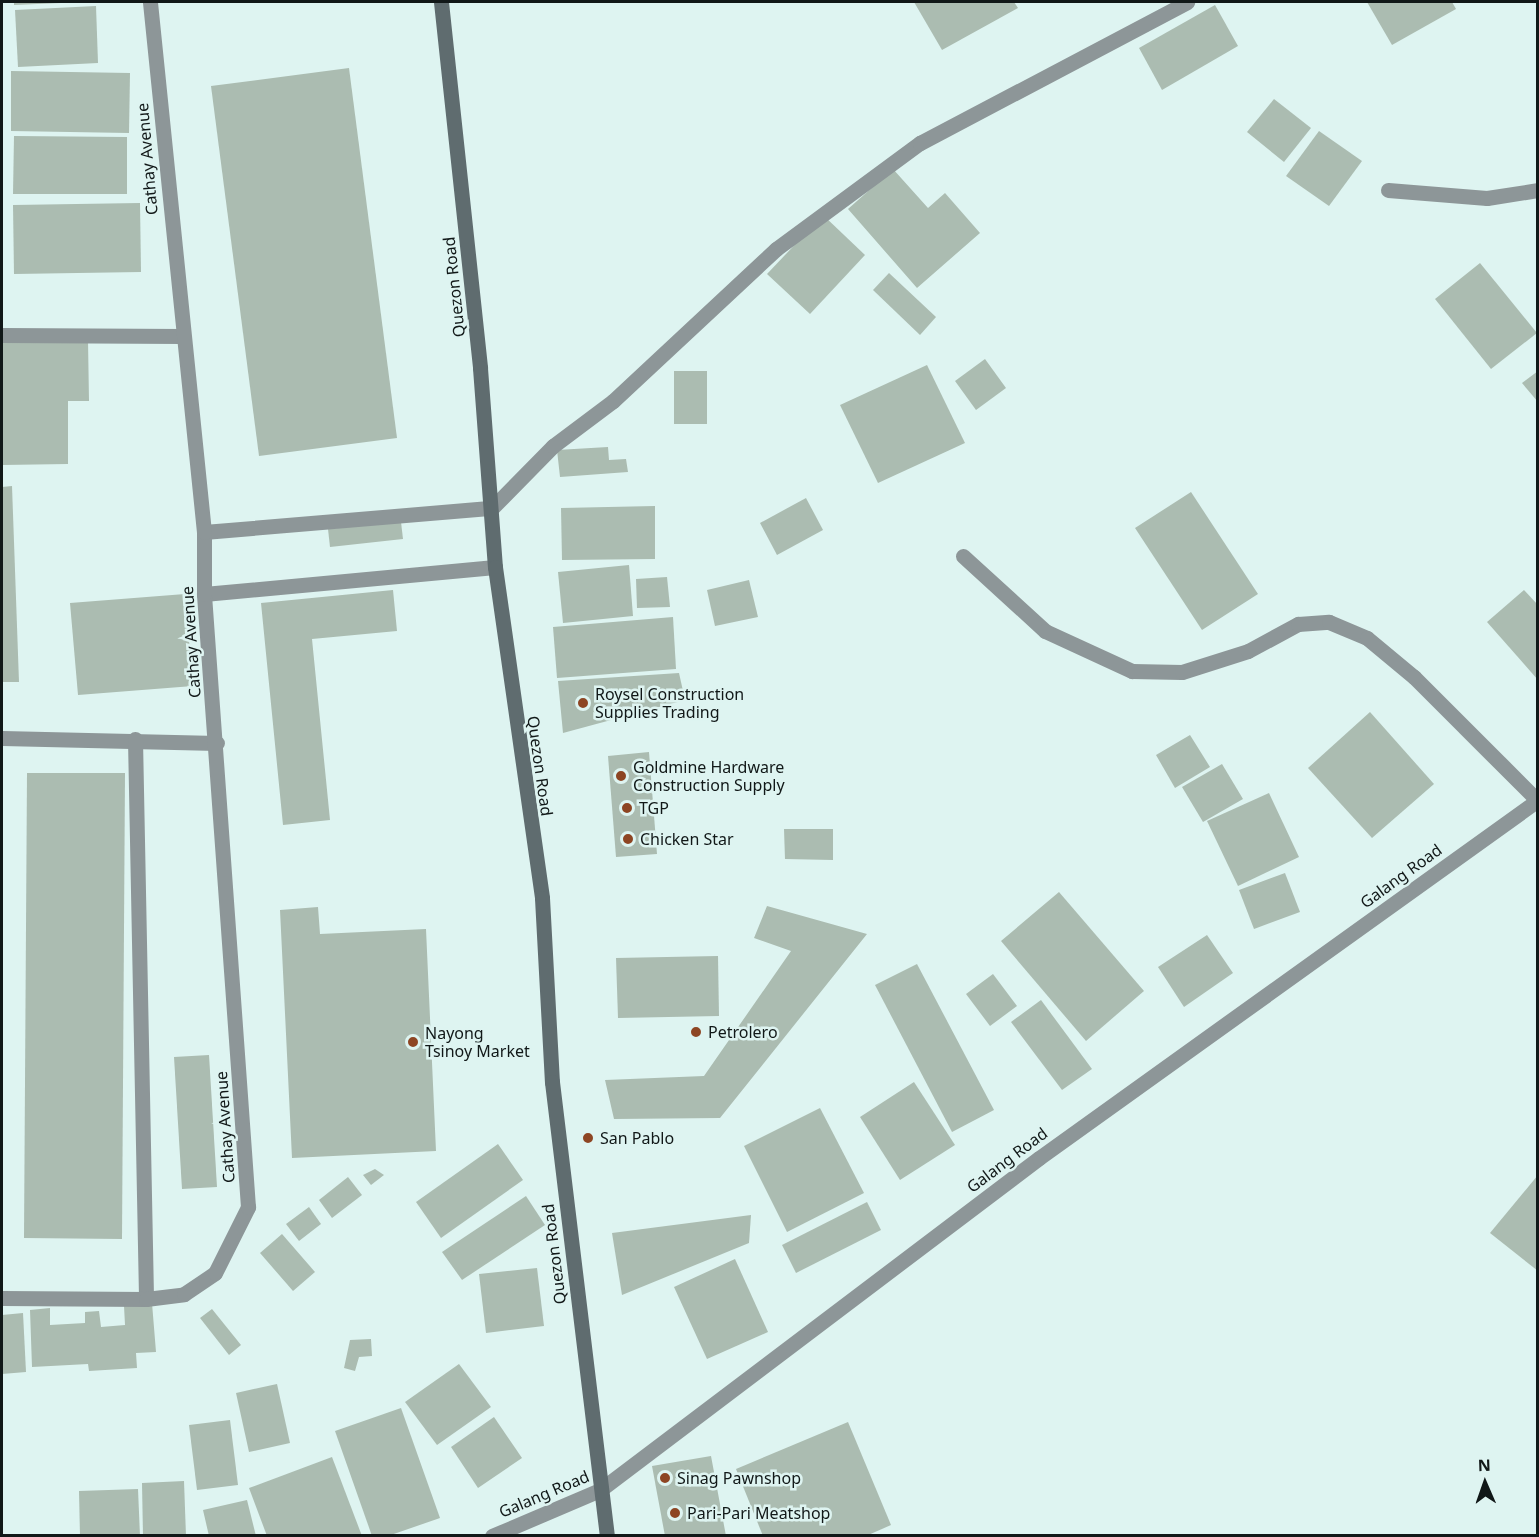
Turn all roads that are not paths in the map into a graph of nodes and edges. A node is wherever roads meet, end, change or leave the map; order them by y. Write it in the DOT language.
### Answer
graph roads {
  1 [pos="150,2"];
  2 [pos="441,2"];
  3 [pos="1187,2"];
  4 [pos="1388,190"];
  5 [pos="1538,190"];
  6 [pos="2,335"];
  7 [pos="182,336"];
  8 [pos="492,508"];
  9 [pos="204,532"];
  10 [pos="963,556"];
  11 [pos="495,567"];
  12 [pos="204,594"];
  13 [pos="2,738"];
  14 [pos="135,739"];
  15 [pos="217,743"];
  16 [pos="1537,800"];
  17 [pos="2,1298"];
  18 [pos="146,1299"];
  19 [pos="600,1490"];
  20 [pos="492,1536"];
  21 [pos="607,1536"];
  1 -- 7 [label="street, Cathay Avenue"];
  2 -- 8 [label="main road, Quezon Road"];
  3 -- 8 [label="street"];
  4 -- 5 [label="street"];
  6 -- 7 [label="street"];
  7 -- 9 [label="street, Cathay Avenue"];
  8 -- 9 [label="street"];
  8 -- 11 [label="main road, Quezon Road"];
  9 -- 12 [label="street, Cathay Avenue"];
  10 -- 16 [label="street"];
  11 -- 12 [label="street"];
  11 -- 19 [label="main road, Quezon Road"];
  12 -- 15 [label="street, Cathay Avenue"];
  13 -- 14 [label="street"];
  14 -- 15 [label="street"];
  14 -- 18 [label="street"];
  15 -- 18 [label="street, Cathay Avenue"];
  16 -- 19 [label="street, Galang Road"];
  17 -- 18 [label="street"];
  19 -- 20 [label="street, Galang Road"];
  19 -- 21 [label="main road, Quezon Road"];
}
